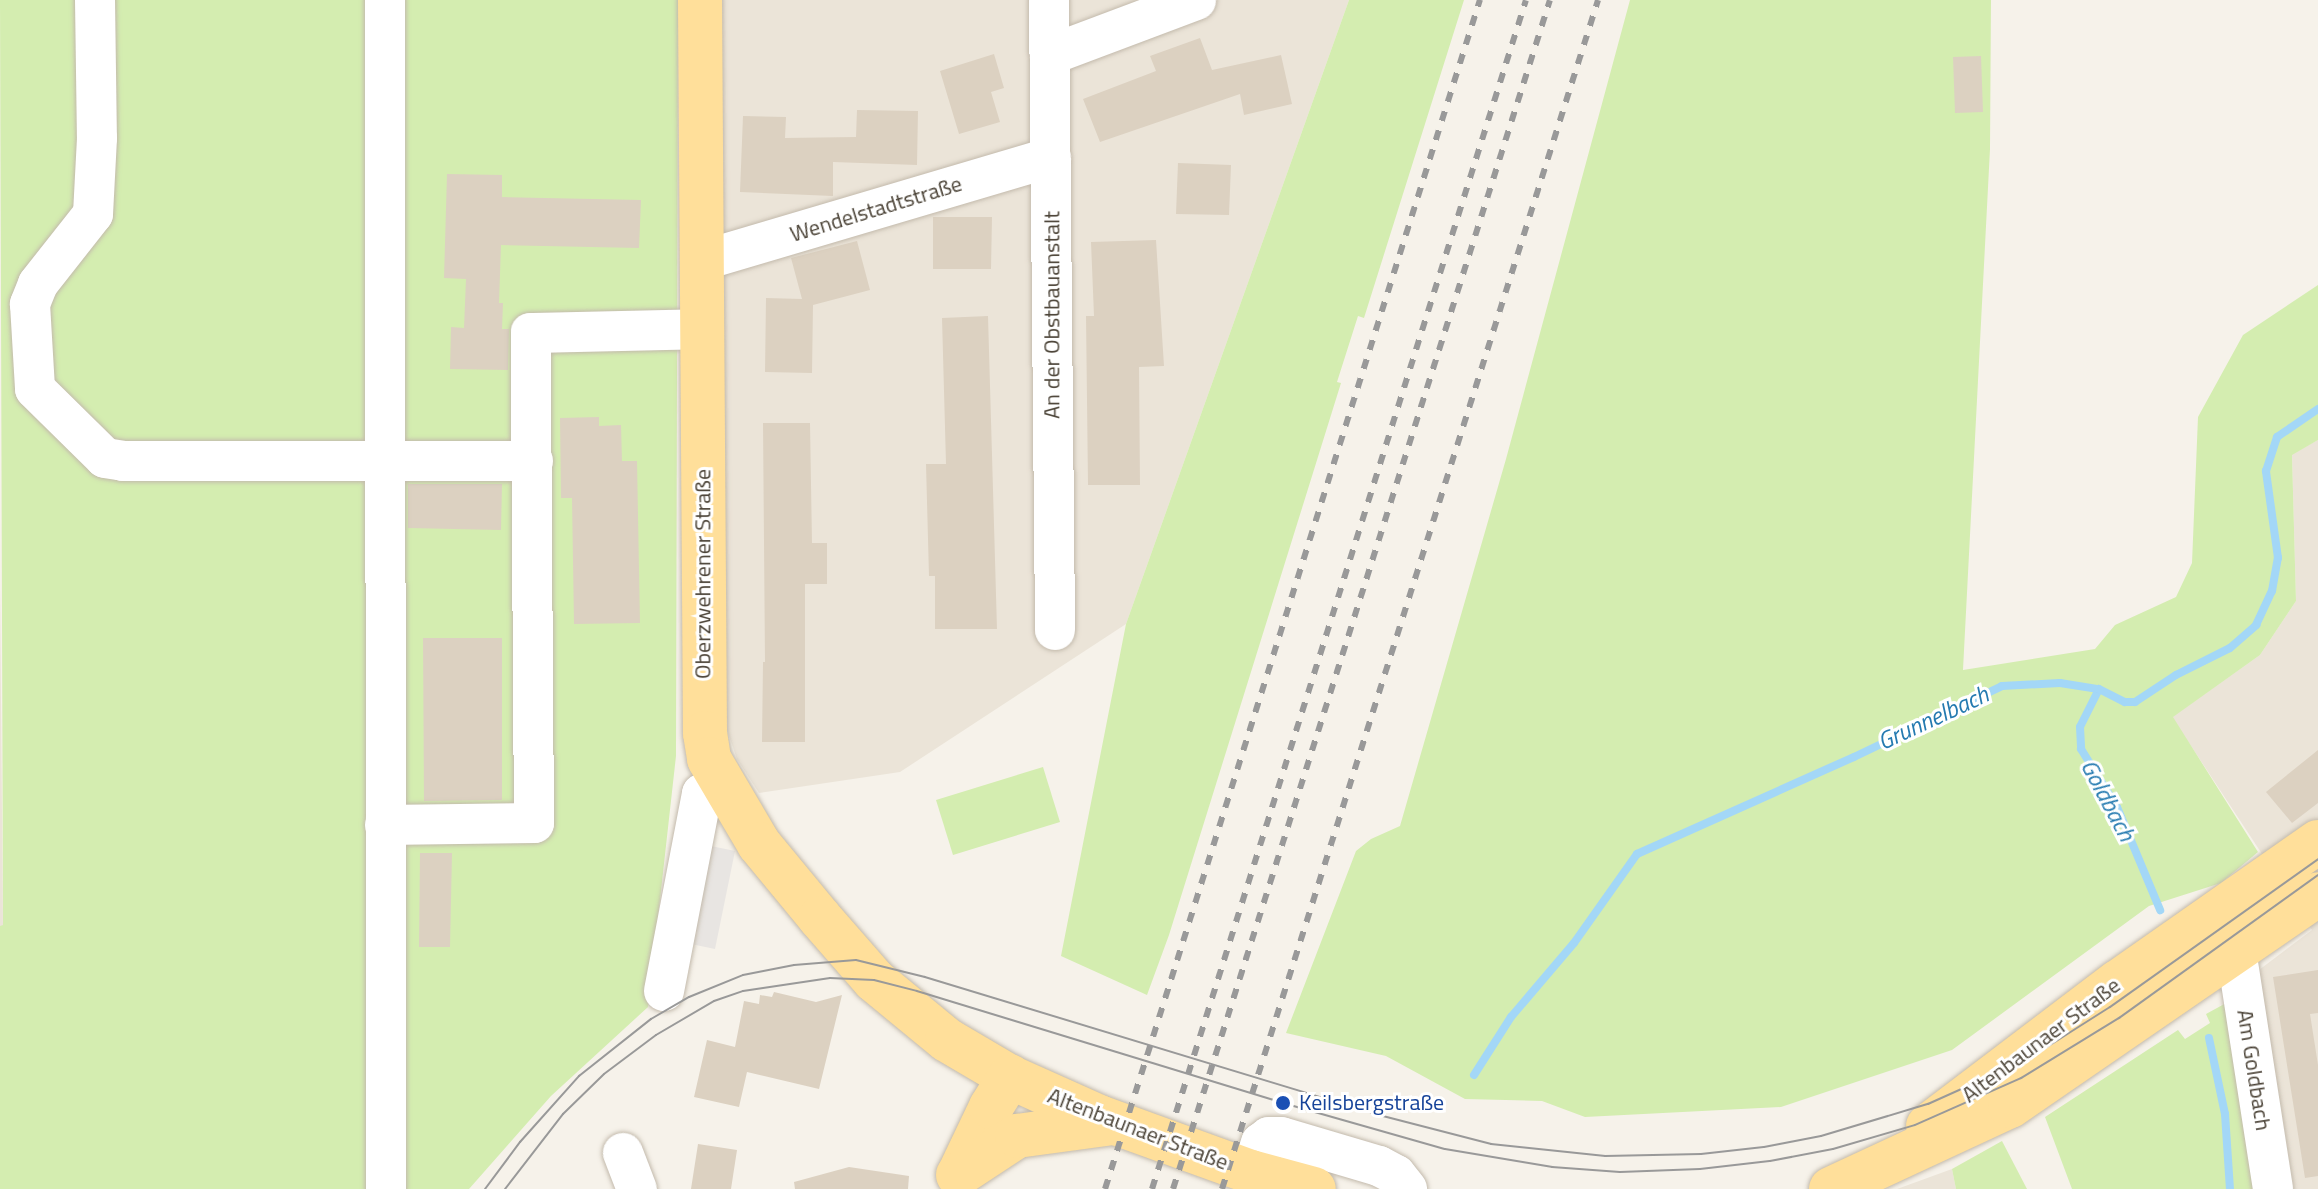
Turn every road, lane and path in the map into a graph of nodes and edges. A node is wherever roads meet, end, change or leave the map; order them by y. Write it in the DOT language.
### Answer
graph roads {
  1 [pos="95,0"];
  2 [pos="385,0"];
  3 [pos="700,0"];
  4 [pos="1049,0"];
  5 [pos="1196,0"];
  6 [pos="1050,55"];
  7 [pos="1051,157"];
  8 [pos="701,261"];
  9 [pos="701,329"];
  10 [pos="533,461"];
  11 [pos="385,462"];
  12 [pos="1055,630"];
  13 [pos="724,785"];
  14 [pos="385,825"];
  15 [pos="2318,842"];
  16 [pos="2318,894"];
  17 [pos="2225,934"];
  18 [pos="664,991"];
  19 [pos="962,1050"];
  20 [pos="1010,1077"];
  21 [pos="1115,1123"];
  22 [pos="1251,1172"];
  23 [pos="955,1182"];
  24 [pos="386,1189"];
  25 [pos="1314,1189"];
  26 [pos="1407,1189"];
  27 [pos="1831,1189"];
  28 [pos="2273,1189"];
  1 -- 11 [label="street"];
  2 -- 11 [label="street"];
  3 -- 8 [label="main road, Oberzwehrener Straße"];
  4 -- 6 [label="street, An der Obstbauanstalt"];
  5 -- 6 [label="street"];
  6 -- 7 [label="street, An der Obstbauanstalt"];
  7 -- 8 [label="street, Wendelstadtstraße"];
  7 -- 12 [label="street, An der Obstbauanstalt"];
  8 -- 9 [label="main road, Oberzwehrener Straße"];
  9 -- 10 [label="street"];
  9 -- 13 [label="main road, Oberzwehrener Straße"];
  10 -- 11 [label="street"];
  10 -- 14 [label="street"];
  11 -- 14 [label="street"];
  13 -- 18 [label="street"];
  13 -- 19 [label="main road, Oberzwehrener Straße"];
  14 -- 24 [label="street"];
  15 -- 17 [label="main road, Altenbaunaer Straße"];
  16 -- 17 [label="main road, Altenbaunaer Straße"];
  17 -- 27 [label="main road, Altenbaunaer Straße"];
  17 -- 28 [label="street, Am Goldbach"];
  19 -- 20 [label="main road, Altenbaunaer Straße"];
  20 -- 21 [label="main road, Altenbaunaer Straße"];
  20 -- 23 [label="main road"];
  21 -- 22 [label="main road, Altenbaunaer Straße"];
  21 -- 23 [label="main road"];
  22 -- 25 [label="main road, Altenbaunaer Straße"];
  22 -- 26 [label="street"];
}
